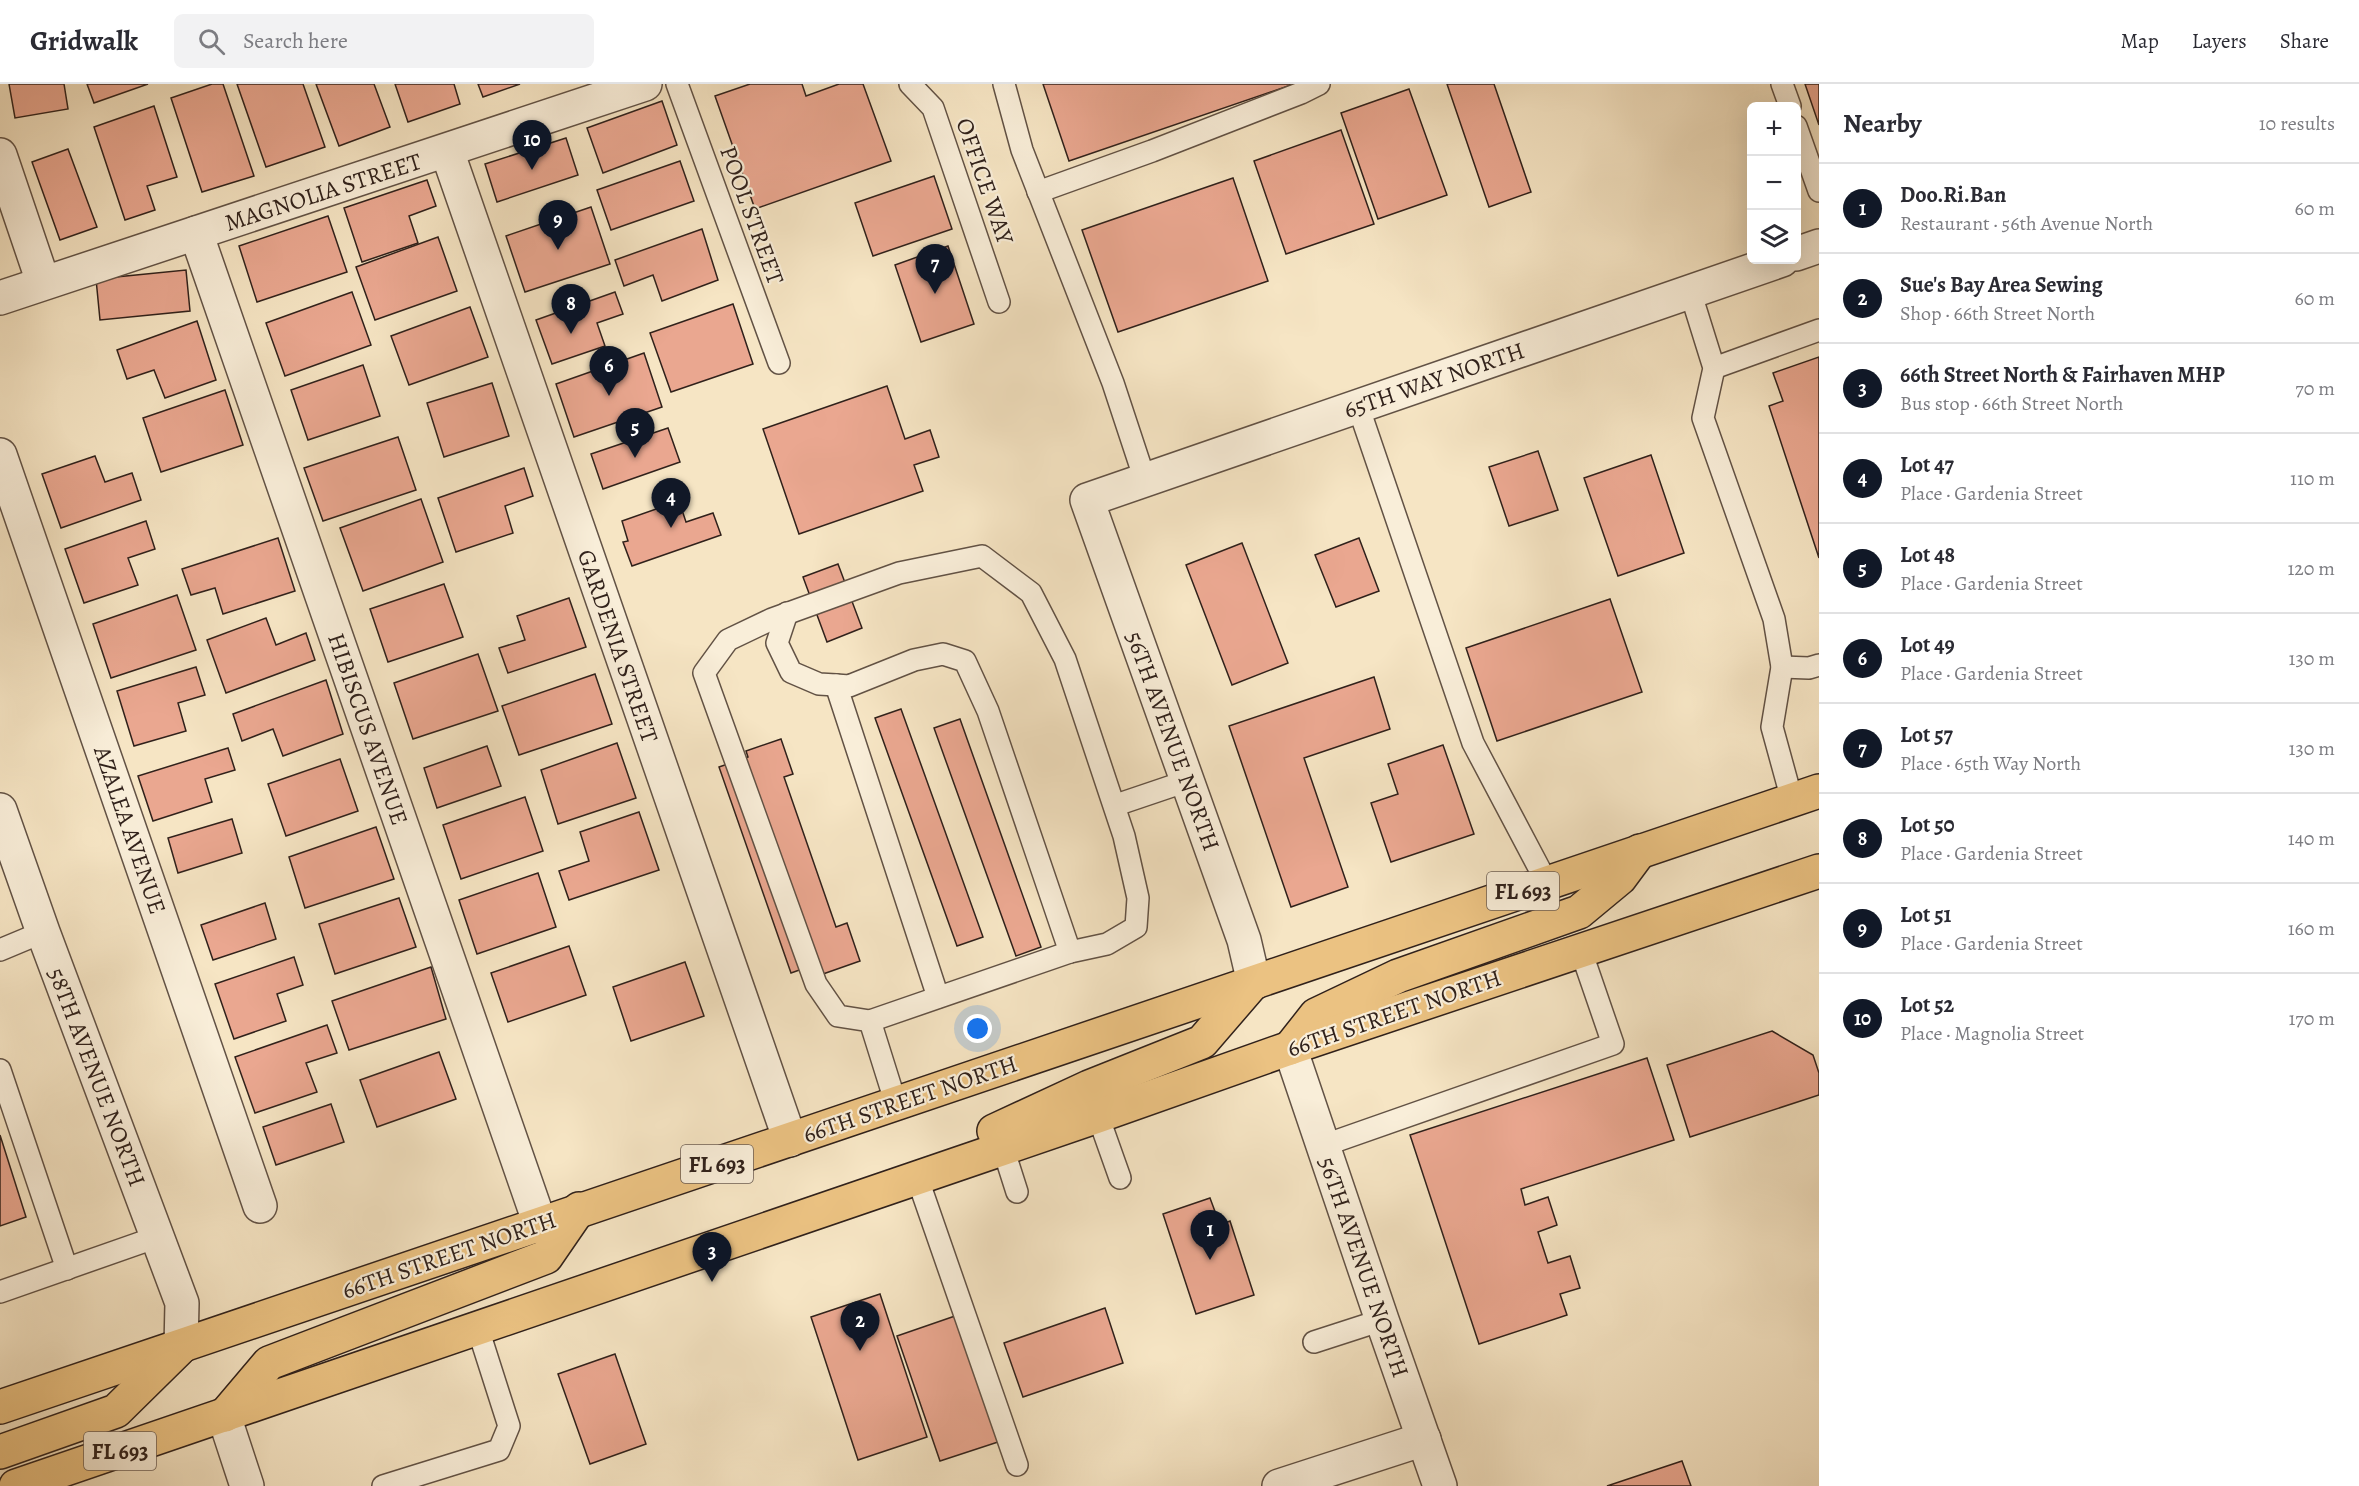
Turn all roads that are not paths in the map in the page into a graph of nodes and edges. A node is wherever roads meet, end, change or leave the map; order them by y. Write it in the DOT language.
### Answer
graph roads {
  1 [pos="645,84"];
  2 [pos="677,84"];
  3 [pos="910,84"];
  4 [pos="1004,84"];
  5 [pos="1319,84"];
  6 [pos="1782,84"];
  7 [pos="1789,102"];
  8 [pos="1801,138"];
  9 [pos="447,151"];
  10 [pos="0,156"];
  11 [pos="1819,190"];
  12 [pos="1038,192"];
  13 [pos="196,233"];
  14 [pos="1819,246"];
  15 [pos="1801,253"];
  16 [pos="1770,264"];
  17 [pos="43,282"];
  18 [pos="1690,291"];
  19 [pos="0,298"];
  20 [pos="999,302"];
  21 [pos="1819,330"];
  22 [pos="779,363"];
  23 [pos="1714,369"];
  24 [pos="1358,406"];
  25 [pos="0,455"];
  26 [pos="1145,480"];
  27 [pos="1087,500"];
  28 [pos="788,613"];
  29 [pos="1819,665"];
  30 [pos="1782,667"];
  31 [pos="836,686"];
  32 [pos="1187,781"];
  33 [pos="1805,795"];
  34 [pos="1116,805"];
  35 [pos="0,810"];
  36 [pos="1640,851"];
  37 [pos="1819,873"];
  38 [pos="1547,883"];
  39 [pos="43,932"];
  40 [pos="0,950"];
  41 [pos="1581,951"];
  42 [pos="1070,952"];
  43 [pos="1254,983"];
  44 [pos="938,998"];
  45 [pos="870,1021"];
  46 [pos="1290,1048"];
  47 [pos="0,1070"];
  48 [pos="896,1104"];
  49 [pos="1098,1116"];
  50 [pos="790,1140"];
  51 [pos="1322,1146"];
  52 [pos="1003,1148"];
  53 [pos="1120,1178"];
  54 [pos="903,1181"];
  55 [pos="1017,1192"];
  56 [pos="260,1206"];
  57 [pos="579,1209"];
  58 [pos="540,1224"];
  59 [pos="157,1237"];
  60 [pos="67,1269"];
  61 [pos="0,1292"];
  62 [pos="1382,1320"];
  63 [pos="478,1329"];
  64 [pos="1314,1342"];
  65 [pos="181,1347"];
  66 [pos="0,1407"];
  67 [pos="224,1416"];
  68 [pos="1424,1439"];
  69 [pos="0,1452"];
  70 [pos="1017,1465"];
  71 [pos="16,1486"];
  72 [pos="246,1486"];
  73 [pos="383,1486"];
  74 [pos="1279,1486"];
  75 [pos="1440,1486"];
  1 -- 9 [label="street, MAGNOLIA STREET"];
  2 -- 22 [label="lane, POOL STREET"];
  3 -- 20 [label="lane, OFFICE WAY"];
  4 -- 12 [label="lane"];
  5 -- 12 [label="lane"];
  6 -- 7 [label="lane"];
  8 -- 11 [label="lane"];
  9 -- 13 [label="street, MAGNOLIA STREET"];
  9 -- 50 [label="street, GARDENIA STREET"];
  10 -- 17 [label="street"];
  12 -- 26 [label="lane"];
  13 -- 17 [label="street, MAGNOLIA STREET"];
  13 -- 58 [label="street, HIBISCUS AVENUE"];
  14 -- 15 [label="street"];
  16 -- 18 [label="street, 65TH WAY NORTH"];
  17 -- 19 [label="street, MAGNOLIA STREET"];
  18 -- 23 [label="lane"];
  18 -- 24 [label="street, 65TH WAY NORTH"];
  21 -- 23 [label="lane"];
  23 -- 30 [label="lane"];
  24 -- 26 [label="street, 65TH WAY NORTH"];
  24 -- 38 [label="lane"];
  25 -- 56 [label="street, AZALEA AVENUE"];
  26 -- 27 [label="street, 65TH WAY NORTH"];
  27 -- 32 [label="street, 56TH AVENUE NORTH"];
  28 -- 31 [label="lane"];
  28 -- 34 [label="lane"];
  28 -- 45 [label="lane"];
  29 -- 30 [label="lane"];
  30 -- 33 [label="lane"];
  31 -- 42 [label="lane"];
  31 -- 44 [label="lane"];
  32 -- 34 [label="lane"];
  32 -- 43 [label="street, 56TH AVENUE NORTH"];
  33 -- 36 [label="main road, 66TH STREET NORTH / FL 693"];
  34 -- 42 [label="lane"];
  35 -- 39 [label="street, 58TH AVENUE NORTH"];
  36 -- 38 [label="main road, 66TH STREET NORTH / FL 693"];
  36 -- 46 [label="main road"];
  37 -- 41 [label="main road, 66TH STREET NORTH / FL 693"];
  38 -- 43 [label="main road, 66TH STREET NORTH / FL 693"];
  39 -- 40 [label="lane"];
  39 -- 59 [label="street, 58TH AVENUE NORTH"];
  41 -- 46 [label="main road, 66TH STREET NORTH / FL 693"];
  41 -- 51 [label="lane"];
  42 -- 44 [label="lane"];
  43 -- 48 [label="main road, 66TH STREET NORTH / FL 693"];
  43 -- 54 [label="main road"];
  44 -- 45 [label="lane"];
  45 -- 48 [label="lane"];
  46 -- 49 [label="main road, 66TH STREET NORTH / FL 693"];
  46 -- 51 [label="street, 56TH AVENUE NORTH"];
  47 -- 60 [label="lane"];
  48 -- 50 [label="main road, 66TH STREET NORTH / FL 693"];
  49 -- 52 [label="main road, 66TH STREET NORTH / FL 693"];
  49 -- 53 [label="lane"];
  50 -- 57 [label="main road, 66TH STREET NORTH / FL 693"];
  51 -- 62 [label="street, 56TH AVENUE NORTH"];
  52 -- 54 [label="main road, 66TH STREET NORTH / FL 693"];
  52 -- 55 [label="lane"];
  54 -- 63 [label="main road, 66TH STREET NORTH / FL 693"];
  54 -- 70 [label="lane"];
  57 -- 58 [label="main road, 66TH STREET NORTH / FL 693"];
  57 -- 67 [label="main road"];
  58 -- 65 [label="main road, 66TH STREET NORTH / FL 693"];
  59 -- 60 [label="lane"];
  59 -- 65 [label="street, 58TH AVENUE NORTH"];
  60 -- 61 [label="lane"];
  62 -- 64 [label="lane"];
  62 -- 68 [label="street, 56TH AVENUE NORTH"];
  63 -- 67 [label="main road, 66TH STREET NORTH / FL 693"];
  63 -- 73 [label="lane"];
  65 -- 66 [label="main road, 66TH STREET NORTH / FL 693"];
  65 -- 69 [label="main road"];
  67 -- 71 [label="main road, 66TH STREET NORTH / FL 693"];
  67 -- 72 [label="street"];
  68 -- 74 [label="street"];
  68 -- 75 [label="street, 56TH AVENUE NORTH"];
}
